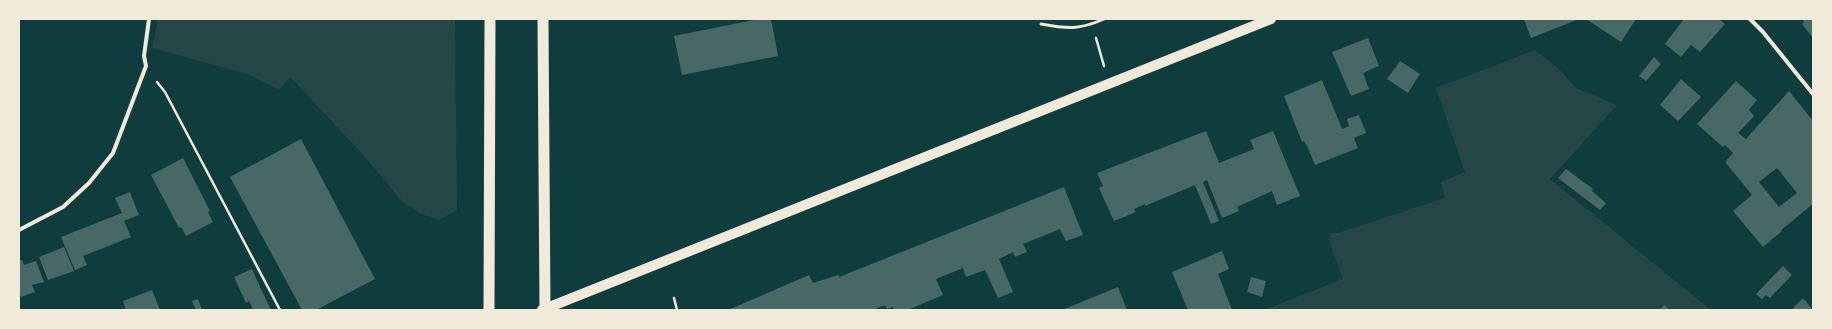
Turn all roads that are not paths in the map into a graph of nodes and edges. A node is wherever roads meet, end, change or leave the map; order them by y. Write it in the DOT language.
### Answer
graph roads {
  1 [pos="149,19"];
  2 [pos="490,19"];
  3 [pos="543,19"];
  4 [pos="1104,19"];
  5 [pos="1271,19"];
  6 [pos="1750,19"];
  7 [pos="1042,24"];
  8 [pos="1813,94"];
  9 [pos="19,230"];
  10 [pos="489,310"];
  11 [pos="544,310"];
  1 -- 9 [label="street"];
  2 -- 10 [label="highway"];
  3 -- 11 [label="highway"];
  4 -- 7 [label="lane"];
  5 -- 11 [label="main road"];
  6 -- 8 [label="street"];
}
